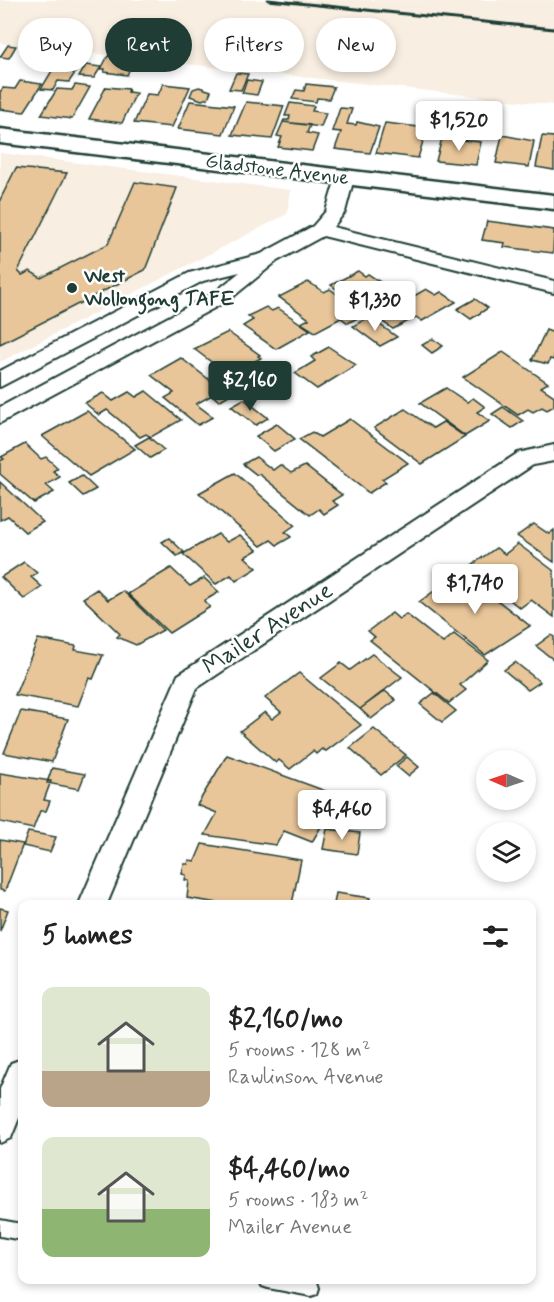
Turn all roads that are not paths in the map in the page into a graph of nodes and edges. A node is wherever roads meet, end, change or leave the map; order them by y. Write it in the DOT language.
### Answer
graph roads {
  1 [pos="0,136"];
  2 [pos="345,178"];
  3 [pos="554,202"];
  4 [pos="320,230"];
  5 [pos="270,257"];
  6 [pos="554,287"];
  7 [pos="0,380"];
  8 [pos="0,416"];
  9 [pos="554,453"];
  10 [pos="95,900"];
  11 [pos="18,1084"];
  12 [pos="0,1127"];
  13 [pos="0,1228"];
  14 [pos="18,1231"];
  15 [pos="290,1284"];
  16 [pos="311,1288"];
  1 -- 2 [label="main road, Gladstone Avenue"];
  2 -- 3 [label="main road, Gladstone Avenue"];
  2 -- 4 [label="street"];
  4 -- 5 [label="street"];
  4 -- 6 [label="street"];
  5 -- 7 [label="street"];
  5 -- 8 [label="street"];
  9 -- 10 [label="street, Mailer Avenue"];
  11 -- 12 [label="street"];
  13 -- 14 [label="lane"];
  15 -- 16 [label="lane"];
}
